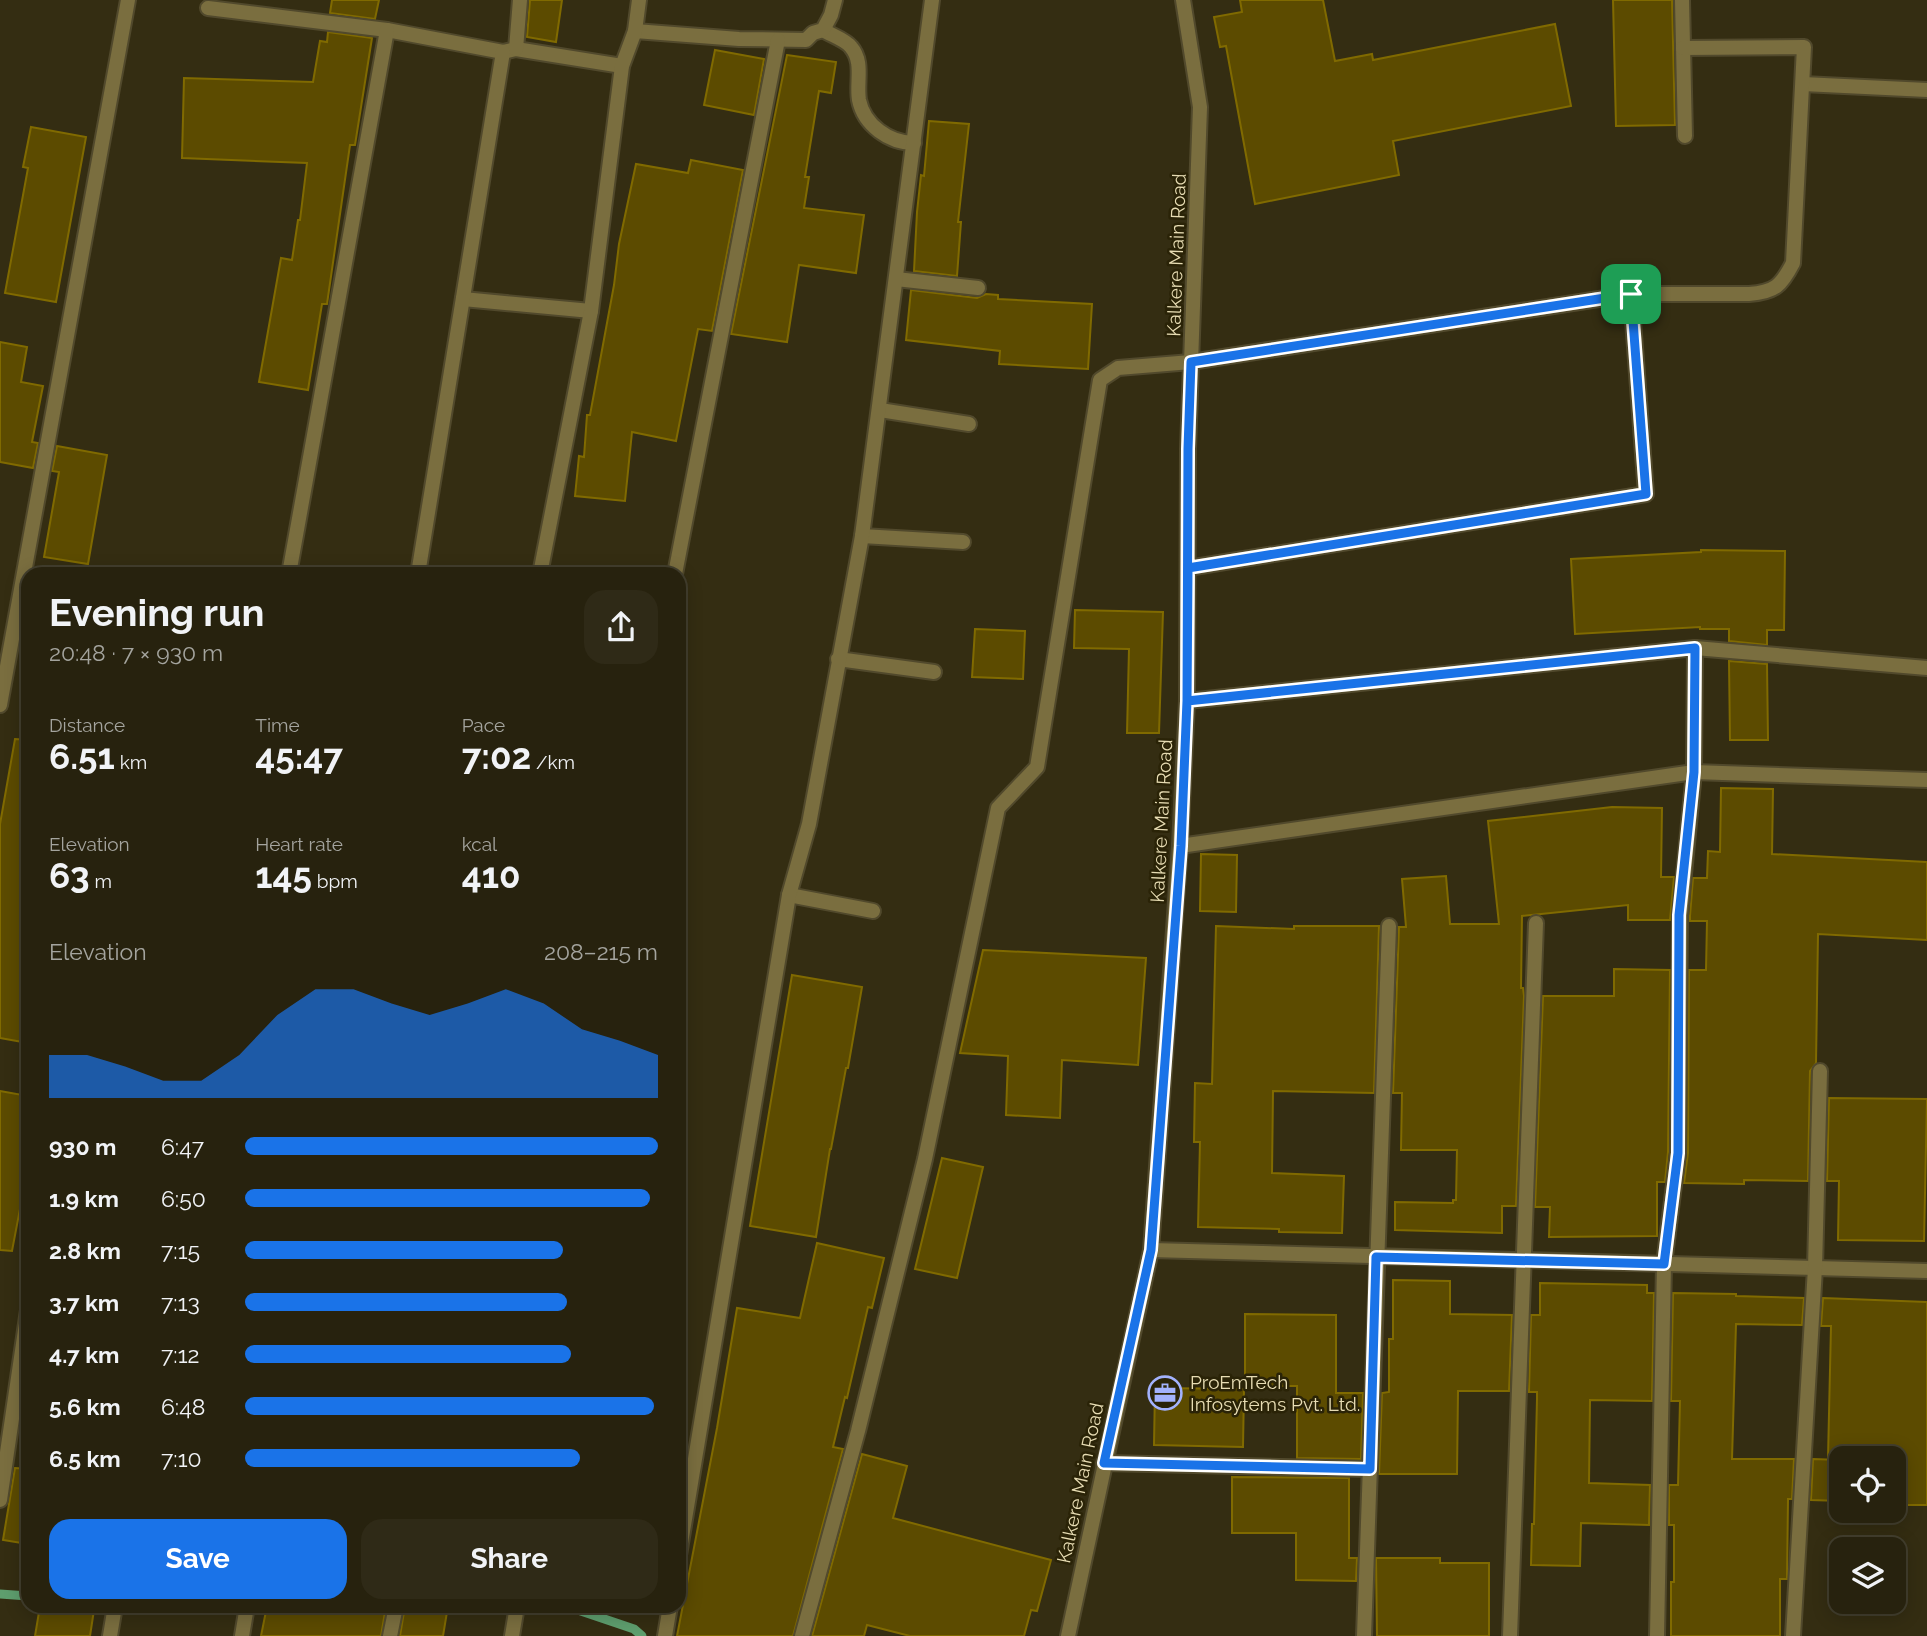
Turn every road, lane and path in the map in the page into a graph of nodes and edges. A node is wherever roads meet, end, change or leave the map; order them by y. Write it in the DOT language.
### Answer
graph roads {
  1 [pos="128,0"];
  2 [pos="520,0"];
  3 [pos="639,0"];
  4 [pos="835,0"];
  5 [pos="932,0"];
  6 [pos="1183,0"];
  7 [pos="1682,0"];
  8 [pos="208,8"];
  9 [pos="387,30"];
  10 [pos="823,30"];
  11 [pos="635,32"];
  12 [pos="778,40"];
  13 [pos="1684,48"];
  14 [pos="509,50"];
  15 [pos="622,66"];
  16 [pos="1803,84"];
  17 [pos="1927,90"];
  18 [pos="1685,136"];
  19 [pos="914,143"];
  20 [pos="896,279"];
  21 [pos="978,288"];
  22 [pos="1631,294"];
  23 [pos="463,299"];
  24 [pos="591,311"];
  25 [pos="1191,362"];
  26 [pos="880,410"];
  27 [pos="970,424"];
  28 [pos="862,536"];
  29 [pos="963,542"];
  30 [pos="25,567"];
  31 [pos="290,567"];
  32 [pos="419,567"];
  33 [pos="541,567"];
  34 [pos="676,567"];
  35 [pos="1188,568"];
  36 [pos="21,589"];
  37 [pos="1695,648"];
  38 [pos="838,659"];
  39 [pos="1927,668"];
  40 [pos="934,672"];
  41 [pos="1187,701"];
  42 [pos="0,705"];
  43 [pos="1694,772"];
  44 [pos="1927,779"];
  45 [pos="1181,846"];
  46 [pos="789,895"];
  47 [pos="873,911"];
  48 [pos="1535,923"];
  49 [pos="1389,926"];
  50 [pos="1820,1071"];
  51 [pos="1151,1250"];
  52 [pos="1376,1257"];
  53 [pos="1522,1260"];
  54 [pos="1664,1264"];
  55 [pos="1815,1268"];
  56 [pos="1927,1271"];
  57 [pos="21,1358"];
  58 [pos="1104,1463"];
  59 [pos="1370,1469"];
  60 [pos="0,1500"];
  61 [pos="686,1513"];
  62 [pos="114,1613"];
  63 [pos="246,1613"];
  64 [pos="395,1613"];
  65 [pos="516,1613"];
  66 [pos="669,1613"];
  67 [pos="110,1636"];
  68 [pos="242,1636"];
  69 [pos="390,1636"];
  70 [pos="512,1636"];
  71 [pos="666,1636"];
  72 [pos="802,1636"];
  73 [pos="1068,1636"];
  74 [pos="1364,1636"];
  75 [pos="1510,1636"];
  76 [pos="1657,1636"];
  77 [pos="1793,1636"];
  1 -- 30 [label="street"];
  2 -- 14 [label="street"];
  3 -- 11 [label="street"];
  4 -- 10 [label="street"];
  5 -- 19 [label="street"];
  6 -- 25 [label="street, Kalkere Main Road"];
  7 -- 13 [label="street"];
  8 -- 9 [label="street"];
  9 -- 14 [label="street"];
  9 -- 31 [label="street"];
  10 -- 12 [label="street"];
  10 -- 19 [label="street"];
  11 -- 12 [label="street"];
  11 -- 15 [label="street"];
  12 -- 34 [label="street"];
  13 -- 16 [label="street"];
  13 -- 18 [label="street"];
  14 -- 15 [label="street"];
  14 -- 23 [label="street"];
  15 -- 24 [label="street"];
  16 -- 17 [label="street"];
  16 -- 22 [label="street"];
  19 -- 20 [label="street"];
  20 -- 21 [label="street"];
  20 -- 26 [label="street"];
  22 -- 25 [label="street"];
  22 -- 35 [label="street"];
  23 -- 24 [label="street"];
  23 -- 32 [label="street"];
  24 -- 33 [label="street"];
  25 -- 35 [label="street, Kalkere Main Road"];
  25 -- 72 [label="street"];
  26 -- 27 [label="street"];
  26 -- 28 [label="street"];
  28 -- 29 [label="street"];
  28 -- 38 [label="street"];
  35 -- 41 [label="street, Kalkere Main Road"];
  36 -- 42 [label="street"];
  37 -- 39 [label="street"];
  37 -- 41 [label="street"];
  37 -- 43 [label="street"];
  38 -- 40 [label="street"];
  38 -- 46 [label="street"];
  41 -- 45 [label="street, Kalkere Main Road"];
  43 -- 44 [label="street"];
  43 -- 45 [label="street"];
  43 -- 54 [label="street"];
  45 -- 51 [label="street, Kalkere Main Road"];
  46 -- 47 [label="street"];
  46 -- 61 [label="street"];
  48 -- 53 [label="street"];
  49 -- 52 [label="street"];
  50 -- 55 [label="street"];
  51 -- 52 [label="street"];
  51 -- 58 [label="street, Kalkere Main Road"];
  52 -- 53 [label="street"];
  52 -- 59 [label="street"];
  53 -- 54 [label="street"];
  53 -- 75 [label="street"];
  54 -- 55 [label="street"];
  54 -- 76 [label="street"];
  55 -- 56 [label="street"];
  55 -- 77 [label="street"];
  57 -- 60 [label="street"];
  58 -- 59 [label="street"];
  58 -- 73 [label="street, Kalkere Main Road"];
  59 -- 74 [label="street"];
  62 -- 67 [label="street"];
  63 -- 68 [label="street"];
  64 -- 69 [label="street"];
  65 -- 70 [label="street"];
  66 -- 71 [label="street"];
}
